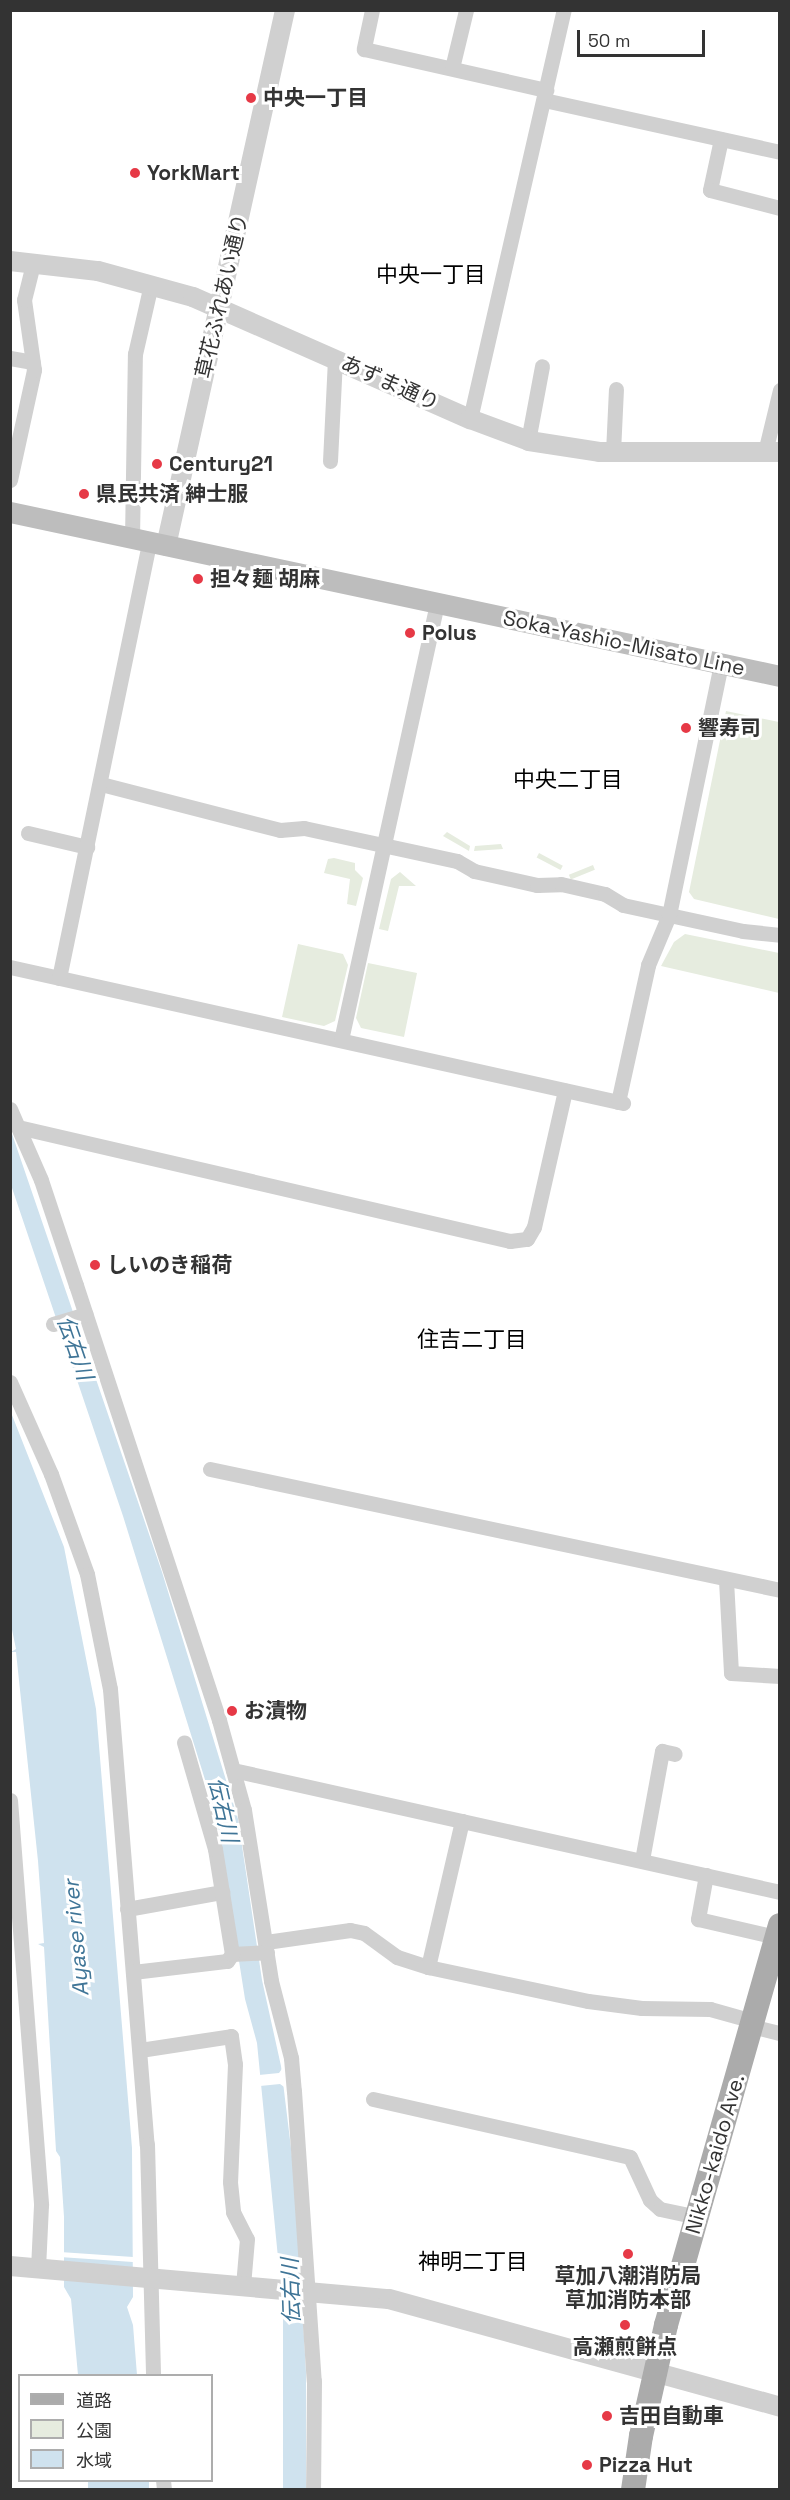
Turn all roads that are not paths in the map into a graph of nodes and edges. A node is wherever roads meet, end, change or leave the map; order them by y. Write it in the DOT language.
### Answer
graph roads {
  1 [pos="285,10"];
  2 [pos="372,10"];
  3 [pos="466,10"];
  4 [pos="564,10"];
  5 [pos="452,68"];
  6 [pos="545,95"];
  7 [pos="722,139"];
  8 [pos="780,152"];
  9 [pos="780,208"];
  10 [pos="10,261"];
  11 [pos="33,263"];
  12 [pos="151,284"];
  13 [pos="220,308"];
  14 [pos="10,358"];
  15 [pos="335,358"];
  16 [pos="33,362"];
  17 [pos="542,366"];
  18 [pos="616,389"];
  19 [pos="780,390"];
  20 [pos="470,419"];
  21 [pos="528,441"];
  22 [pos="613,452"];
  23 [pos="772,452"];
  24 [pos="330,461"];
  25 [pos="10,480"];
  26 [pos="10,512"];
  27 [pos="149,543"];
  28 [pos="437,602"];
  29 [pos="722,664"];
  30 [pos="780,676"];
  31 [pos="101,784"];
  32 [pos="28,833"];
  33 [pos="383,846"];
  34 [pos="87,847"];
  35 [pos="669,915"];
  36 [pos="780,935"];
  37 [pos="10,968"];
  38 [pos="59,978"];
  39 [pos="340,1040"];
  40 [pos="565,1090"];
  41 [pos="10,1109"];
  42 [pos="18,1127"];
  43 [pos="86,1314"];
  44 [pos="53,1324"];
  45 [pos="10,1383"];
  46 [pos="210,1469"];
  47 [pos="726,1580"];
  48 [pos="780,1590"];
  49 [pos="780,1676"];
  50 [pos="184,1743"];
  51 [pos="675,1754"];
  52 [pos="233,1770"];
  53 [pos="10,1800"];
  54 [pos="462,1821"];
  55 [pos="642,1860"];
  56 [pos="706,1875"];
  57 [pos="222,1892"];
  58 [pos="780,1892"];
  59 [pos="127,1909"];
  60 [pos="778,1931"];
  61 [pos="265,1949"];
  62 [pos="234,1954"];
  63 [pos="428,1967"];
  64 [pos="133,1972"];
  65 [pos="752,2023"];
  66 [pos="780,2033"];
  67 [pos="140,2050"];
  68 [pos="373,2099"];
  69 [pos="697,2217"];
  70 [pos="10,2266"];
  71 [pos="45,2268"];
  72 [pos="146,2276"];
  73 [pos="243,2286"];
  74 [pos="309,2291"];
  75 [pos="654,2371"];
  76 [pos="153,2374"];
  77 [pos="780,2407"];
  78 [pos="313,2490"];
  79 [pos="633,2490"];
  1 -- 13 [label="street, 草花ふれあい通り"];
  2 -- 5 [label="street"];
  3 -- 5 [label="street"];
  4 -- 6 [label="street"];
  5 -- 6 [label="street"];
  6 -- 7 [label="street"];
  6 -- 20 [label="street"];
  7 -- 8 [label="street"];
  7 -- 9 [label="street"];
  10 -- 11 [label="street, あずま通り"];
  11 -- 12 [label="street, あずま通り"];
  11 -- 16 [label="street"];
  12 -- 13 [label="street, あずま通り"];
  12 -- 27 [label="street"];
  13 -- 15 [label="street, あずま通り"];
  13 -- 27 [label="street, 草花ふれあい通り"];
  14 -- 16 [label="street"];
  15 -- 20 [label="street, あずま通り"];
  15 -- 24 [label="street"];
  16 -- 25 [label="street"];
  17 -- 21 [label="street"];
  18 -- 22 [label="street"];
  19 -- 23 [label="street"];
  20 -- 21 [label="street, あずま通り"];
  21 -- 22 [label="street, あずま通り"];
  22 -- 23 [label="street, あずま通り"];
  26 -- 27 [label="main road, Soka-Yashio-Misato Line"];
  27 -- 28 [label="main road, Soka-Yashio-Misato Line"];
  27 -- 31 [label="street"];
  28 -- 29 [label="main road, Soka-Yashio-Misato Line"];
  28 -- 33 [label="street"];
  29 -- 30 [label="main road, Soka-Yashio-Misato Line"];
  29 -- 35 [label="street"];
  31 -- 33 [label="street"];
  31 -- 34 [label="street"];
  32 -- 34 [label="street"];
  33 -- 35 [label="street"];
  33 -- 39 [label="street"];
  34 -- 38 [label="street"];
  35 -- 36 [label="street"];
  35 -- 40 [label="street"];
  37 -- 38 [label="street"];
  38 -- 39 [label="street"];
  39 -- 40 [label="street"];
  40 -- 42 [label="street"];
  41 -- 42 [label="street"];
  42 -- 43 [label="street"];
  43 -- 44 [label="street"];
  43 -- 52 [label="street"];
  45 -- 59 [label="street"];
  46 -- 47 [label="street"];
  47 -- 48 [label="street"];
  47 -- 49 [label="street"];
  50 -- 57 [label="street"];
  51 -- 55 [label="street"];
  52 -- 54 [label="street"];
  52 -- 61 [label="street"];
  53 -- 71 [label="street"];
  54 -- 55 [label="street"];
  54 -- 63 [label="street"];
  55 -- 56 [label="street"];
  56 -- 58 [label="street"];
  56 -- 60 [label="street"];
  57 -- 59 [label="street"];
  57 -- 62 [label="street"];
  59 -- 64 [label="street"];
  60 -- 65 [label="main road, Nikko-kaido Ave."];
  61 -- 62 [label="street"];
  61 -- 63 [label="street"];
  61 -- 74 [label="street"];
  62 -- 64 [label="street"];
  63 -- 65 [label="street"];
  64 -- 67 [label="street"];
  65 -- 66 [label="street"];
  65 -- 69 [label="main road, Nikko-kaido Ave."];
  67 -- 72 [label="street"];
  67 -- 73 [label="street"];
  68 -- 69 [label="street"];
  69 -- 75 [label="main road, Nikko-kaido Ave."];
  70 -- 71 [label="street"];
  71 -- 72 [label="street"];
  72 -- 73 [label="street"];
  72 -- 76 [label="street"];
  73 -- 74 [label="street"];
  74 -- 75 [label="street"];
  74 -- 78 [label="street"];
  75 -- 77 [label="street"];
  75 -- 79 [label="main road, Nikko-kaido Ave."];
}
